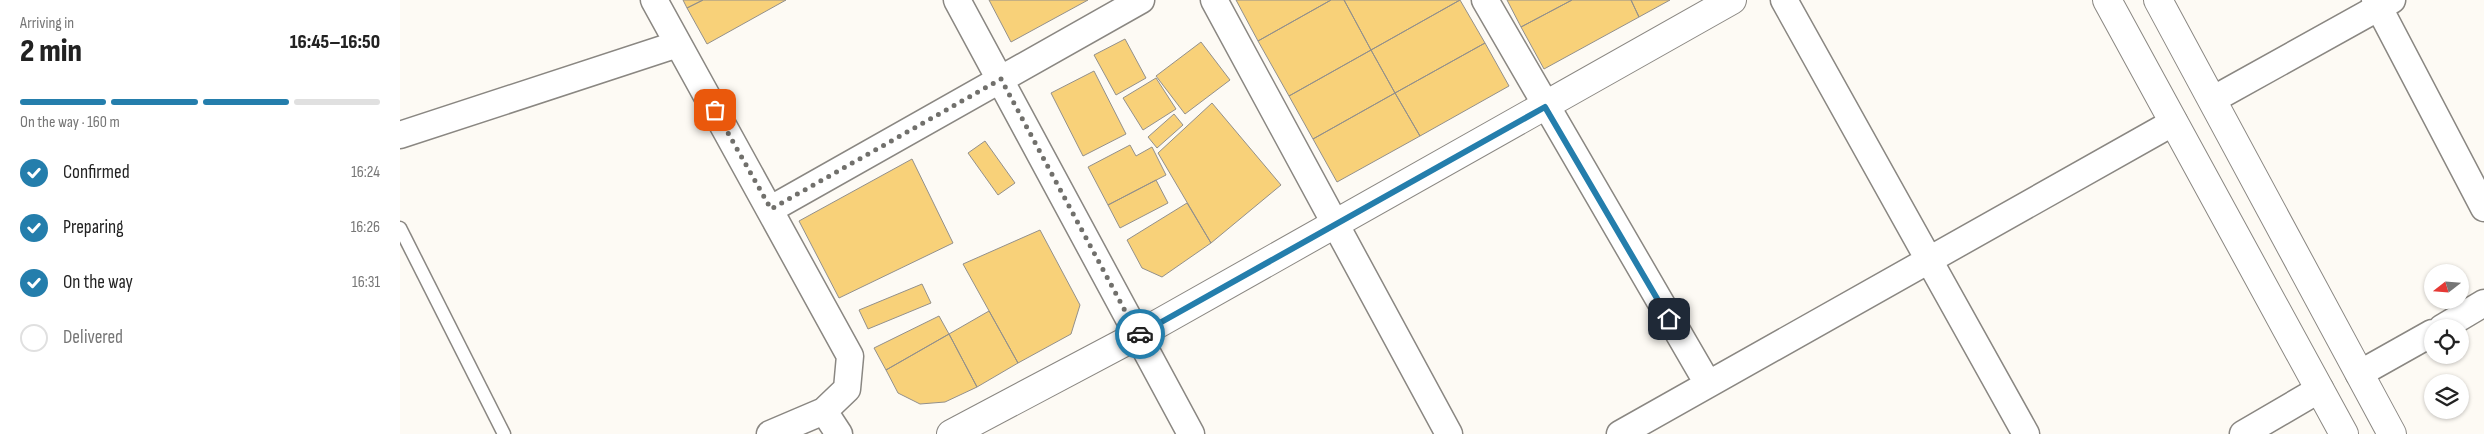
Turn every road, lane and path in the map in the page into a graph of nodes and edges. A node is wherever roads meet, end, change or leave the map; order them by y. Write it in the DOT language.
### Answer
graph roads {
  1 [pos="654,0"];
  2 [pos="957,0"];
  3 [pos="1140,0"];
  4 [pos="1214,0"];
  5 [pos="1485,0"];
  6 [pos="1732,0"];
  7 [pos="1784,0"];
  8 [pos="2107,0"];
  9 [pos="2158,0"];
  10 [pos="2382,2"];
  11 [pos="678,44"];
  12 [pos="1001,79"];
  13 [pos="2212,100"];
  14 [pos="1545,107"];
  15 [pos="2174,122"];
  16 [pos="400,135"];
  17 [pos="2484,208"];
  18 [pos="771,209"];
  19 [pos="1335,224"];
  20 [pos="400,228"];
  21 [pos="1929,260"];
  22 [pos="2484,303"];
  23 [pos="2457,319"];
  24 [pos="1138,335"];
  25 [pos="2424,338"];
  26 [pos="2360,374"];
  27 [pos="1708,384"];
  28 [pos="2320,389"];
  29 [pos="824,411"];
  30 [pos="504,434"];
  31 [pos="770,434"];
  32 [pos="839,434"];
  33 [pos="951,434"];
  34 [pos="1191,434"];
  35 [pos="1448,434"];
  36 [pos="1620,434"];
  37 [pos="2026,434"];
  38 [pos="2243,434"];
  39 [pos="2344,434"];
  40 [pos="2392,434"];
  1 -- 11 [label="street"];
  2 -- 12 [label="street"];
  3 -- 12 [label="street"];
  4 -- 19 [label="street"];
  5 -- 14 [label="street"];
  6 -- 14 [label="street"];
  7 -- 21 [label="street"];
  8 -- 15 [label="street"];
  9 -- 13 [label="street"];
  10 -- 13 [label="street"];
  10 -- 17 [label="street"];
  11 -- 16 [label="street"];
  11 -- 18 [label="street"];
  12 -- 18 [label="street"];
  12 -- 24 [label="street"];
  13 -- 26 [label="street"];
  14 -- 19 [label="street"];
  14 -- 27 [label="street"];
  15 -- 21 [label="street"];
  15 -- 28 [label="street"];
  18 -- 29 [label="street"];
  19 -- 24 [label="street"];
  19 -- 35 [label="street"];
  20 -- 30 [label="lane"];
  21 -- 27 [label="street"];
  21 -- 37 [label="street"];
  22 -- 23 [label="street"];
  24 -- 33 [label="street"];
  24 -- 34 [label="street"];
  25 -- 26 [label="street"];
  26 -- 40 [label="street"];
  27 -- 36 [label="street"];
  28 -- 38 [label="street"];
  28 -- 39 [label="street"];
  29 -- 31 [label="street"];
  29 -- 32 [label="street"];
}
